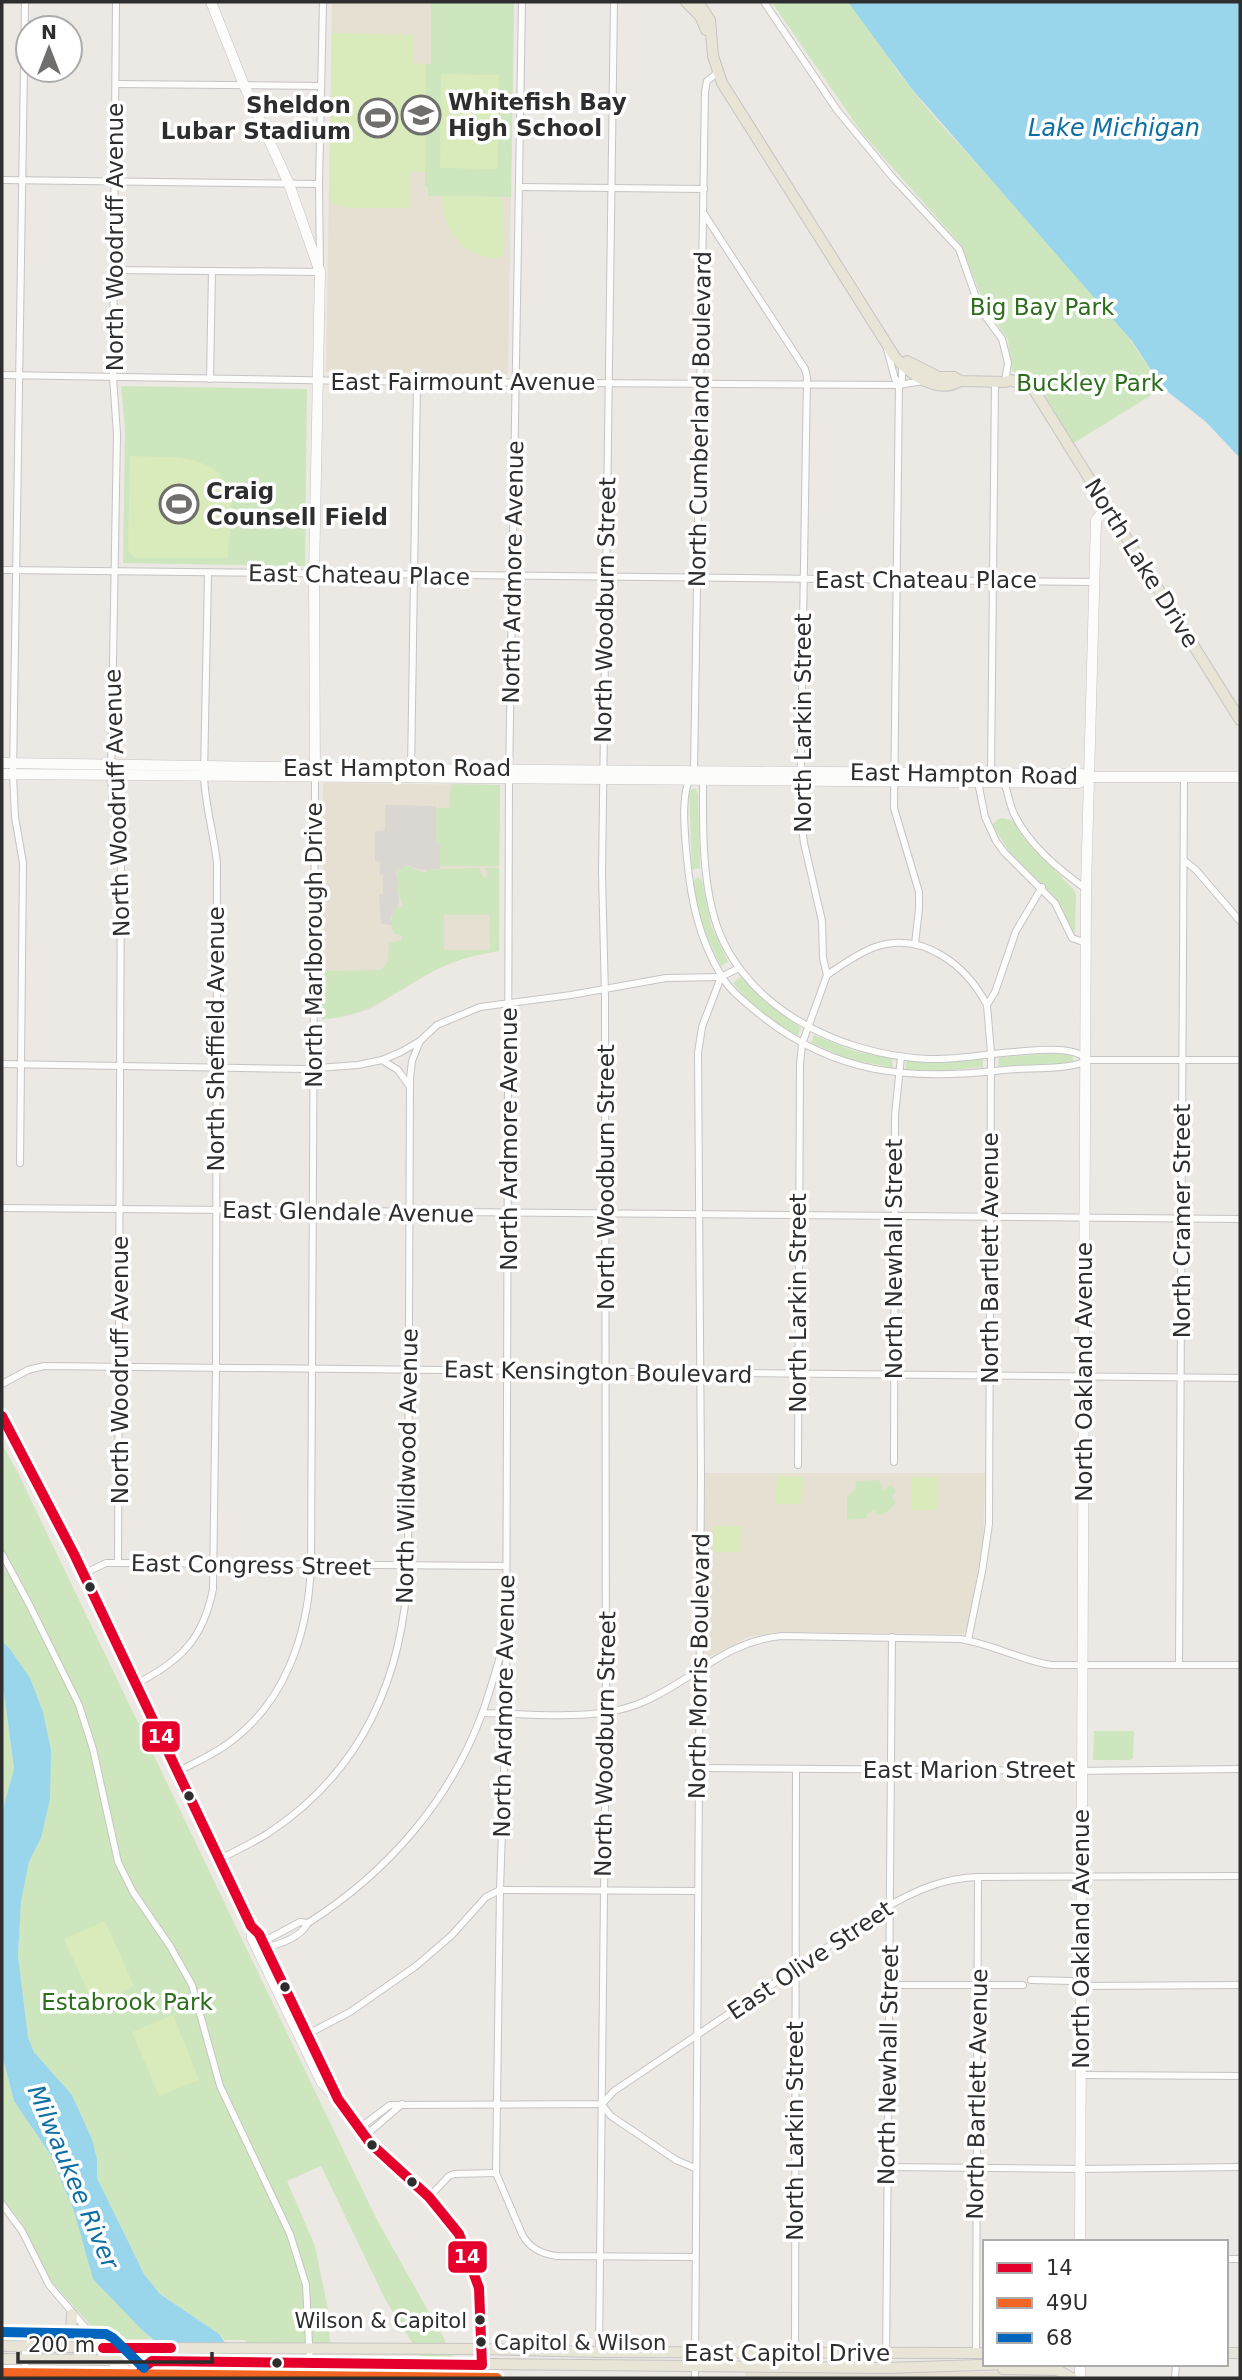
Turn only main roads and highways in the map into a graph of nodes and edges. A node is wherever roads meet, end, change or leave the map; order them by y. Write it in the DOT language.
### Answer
graph roads {
  1 [pos="211,2"];
  2 [pos="686,2"];
  3 [pos="700,5"];
  4 [pos="895,355"];
  5 [pos="937,381"];
  6 [pos="1107,507"];
  7 [pos="1240,720"];
  8 [pos="2,763"];
  9 [pos="13,769"];
  10 [pos="315,772"];
  11 [pos="2,774"];
  12 [pos="603,775"];
  13 [pos="800,777"];
  14 [pos="1089,777"];
  15 [pos="1240,777"];
  16 [pos="894,778"];
  17 [pos="2,1416"];
  18 [pos="1080,2240"];
  19 [pos="72,2314"];
  20 [pos="2,2346"];
  21 [pos="59,2347"];
  22 [pos="103,2348"];
  23 [pos="412,2349"];
  24 [pos="482,2349"];
  25 [pos="551,2351"];
  26 [pos="599,2352"];
  27 [pos="980,2353"];
  28 [pos="2,2359"];
  29 [pos="114,2361"];
  30 [pos="152,2361"];
  31 [pos="381,2364"];
  32 [pos="482,2365"];
  33 [pos="551,2365"];
  34 [pos="990,2366"];
  35 [pos="916,2367"];
  36 [pos="695,2372"];
  37 [pos="122,2378"];
  38 [pos="136,2378"];
  39 [pos="1072,2378"];
  1 -- 10 [label="main road, North Marlborough Drive"];
  2 -- 3 [label="main road"];
  3 -- 4 [label="main road"];
  4 -- 5 [label="main road"];
  4 -- 5 [label="main road"];
  5 -- 6 [label="main road, North Lake Drive"];
  6 -- 7 [label="main road, North Lake Drive"];
  6 -- 14 [label="main road, North Oakland Avenue"];
  8 -- 9 [label="main road, East Hampton Road"];
  9 -- 10 [label="main road, East Hampton Road"];
  9 -- 11 [label="main road, East Hampton Road"];
  10 -- 12 [label="main road, East Hampton Road"];
  12 -- 13 [label="main road, East Hampton Road"];
  12 -- 13 [label="main road, East Hampton Road"];
  13 -- 16 [label="main road, East Hampton Road"];
  14 -- 15 [label="main road"];
  14 -- 16 [label="main road, East Hampton Road"];
  14 -- 16 [label="main road, East Hampton Road"];
  14 -- 18 [label="main road, North Oakland Avenue"];
  17 -- 24 [label="main road"];
  19 -- 21 [label="main road"];
  20 -- 21 [label="main road, East Capitol Drive"];
  21 -- 22 [label="main road, East Capitol Drive"];
  22 -- 23 [label="main road, East Capitol Drive"];
  22 -- 29 [label="main road"];
  23 -- 24 [label="main road, East Capitol Drive"];
  23 -- 31 [label="main road"];
  24 -- 25 [label="main road, East Capitol Drive"];
  24 -- 31 [label="main road"];
  24 -- 32 [label="main road"];
  25 -- 26 [label="main road, East Capitol Drive"];
  25 -- 32 [label="main road"];
  26 -- 27 [label="main road, East Capitol Drive"];
  26 -- 33 [label="main road"];
  27 -- 35 [label="main road"];
  28 -- 29 [label="main road, East Capitol Drive"];
  29 -- 30 [label="main road, East Capitol Drive"];
  29 -- 37 [label="main road"];
  29 -- 38 [label="main road"];
  30 -- 31 [label="main road, East Capitol Drive"];
  30 -- 38 [label="main road"];
  31 -- 32 [label="main road, East Capitol Drive"];
  32 -- 33 [label="main road, East Capitol Drive"];
  33 -- 36 [label="main road, East Capitol Drive"];
  34 -- 35 [label="main road, East Capitol Drive"];
  34 -- 39 [label="main road"];
  35 -- 36 [label="main road, East Capitol Drive"];
}
